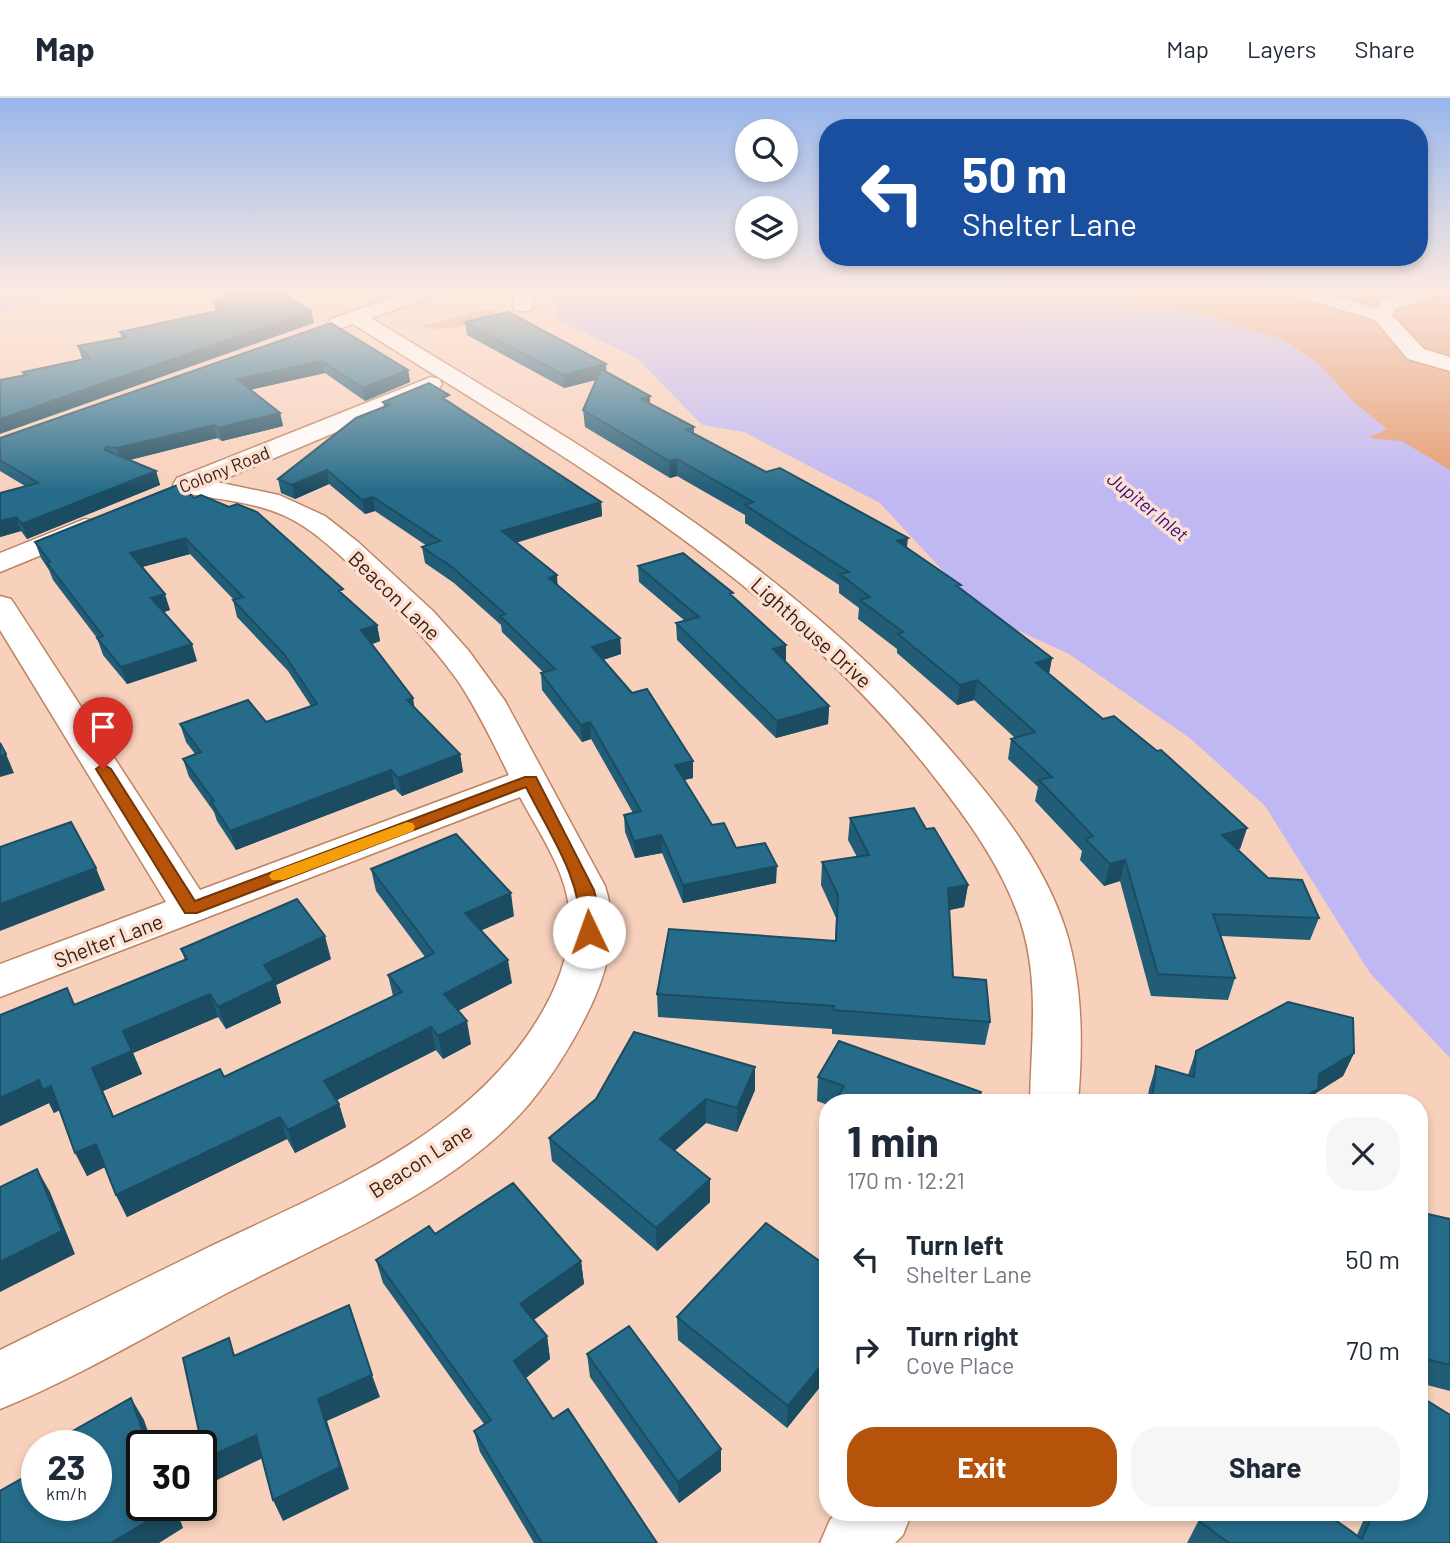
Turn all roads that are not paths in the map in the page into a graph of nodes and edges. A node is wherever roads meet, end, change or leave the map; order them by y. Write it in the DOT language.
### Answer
graph roads {
  1 [pos="417,356"];
  2 [pos="1423,356"];
  3 [pos="1446,365"];
  4 [pos="450,377"];
  5 [pos="174,489"];
  6 [pos="112,516"];
  7 [pos="0,563"];
  8 [pos="0,606"];
  9 [pos="530,780"];
  10 [pos="191,909"];
  11 [pos="0,981"];
  12 [pos="1055,1094"];
  13 [pos="0,1380"];
  14 [pos="872,1521"];
  15 [pos="853,1543"];
  1 -- 4 [label="street, Lighthouse Drive"];
  2 -- 3 [label="street"];
  4 -- 5 [label="street, Colony Road"];
  4 -- 12 [label="street, Lighthouse Drive"];
  5 -- 9 [label="street, Beacon Lane"];
  6 -- 7 [label="street"];
  8 -- 10 [label="street"];
  9 -- 10 [label="street, Shelter Lane"];
  9 -- 13 [label="street, Beacon Lane"];
  10 -- 11 [label="street, Shelter Lane"];
  14 -- 15 [label="street"];
}
